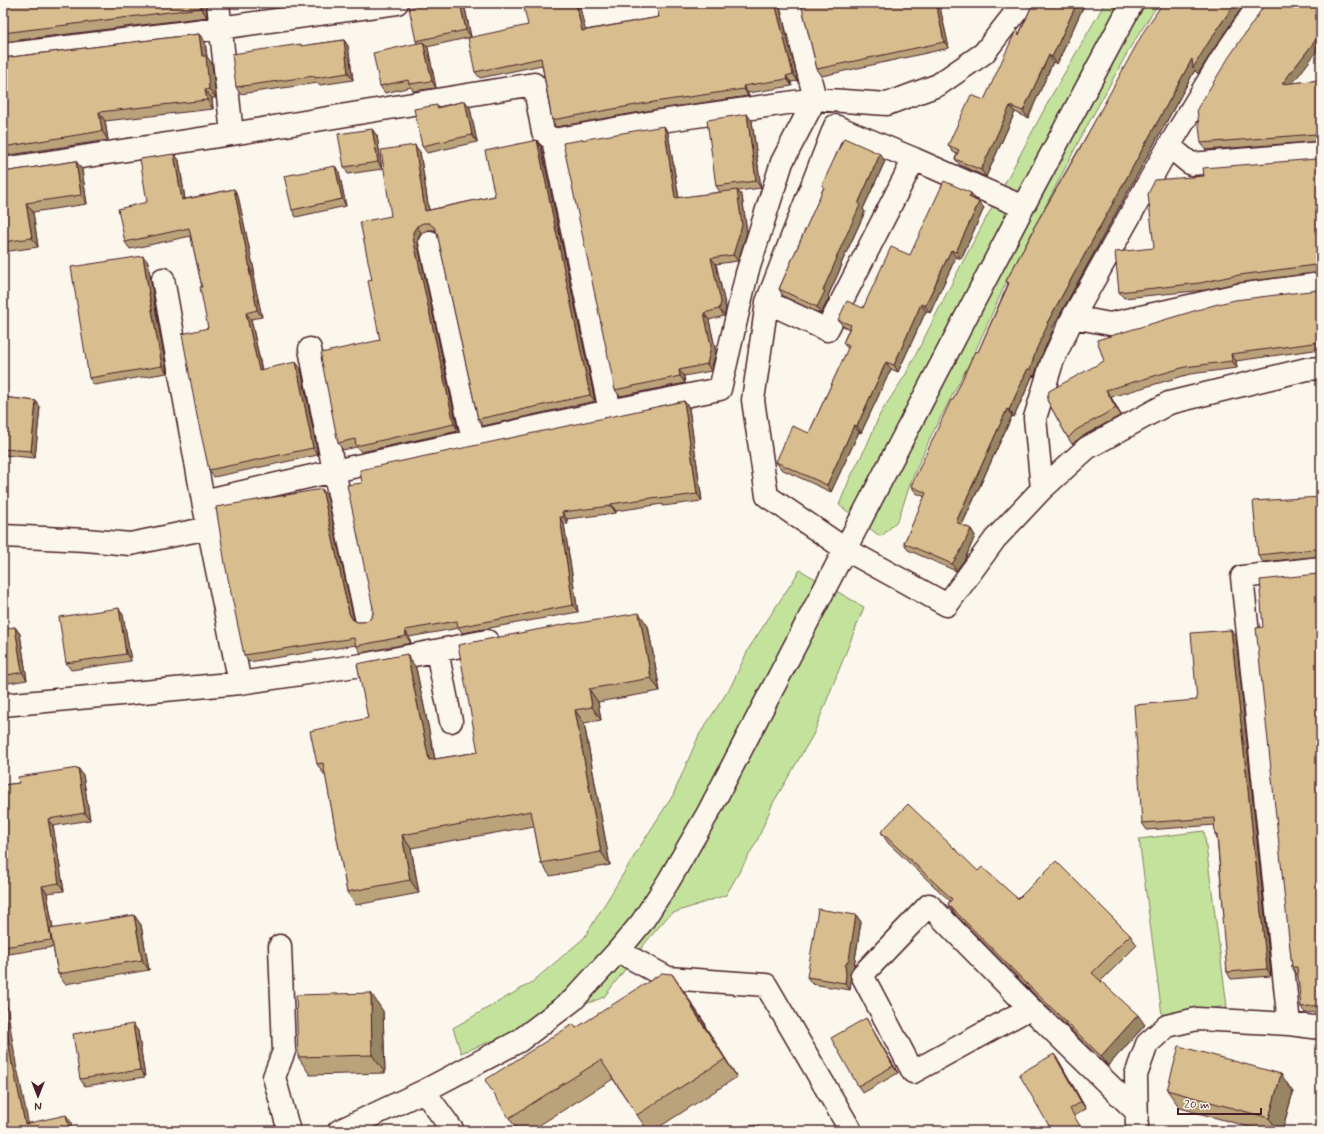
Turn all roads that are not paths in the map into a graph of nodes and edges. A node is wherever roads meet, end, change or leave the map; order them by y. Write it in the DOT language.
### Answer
graph roads {
  1 [pos="218,3"];
  2 [pos="398,3"];
  3 [pos="791,3"];
  4 [pos="1023,3"];
  5 [pos="1132,3"];
  6 [pos="1260,3"];
  7 [pos="220,28"];
  8 [pos="3,55"];
  9 [pos="815,99"];
  10 [pos="232,134"];
  11 [pos="553,140"];
  12 [pos="1169,146"];
  13 [pos="1321,153"];
  14 [pos="914,159"];
  15 [pos="3,169"];
  16 [pos="1023,207"];
  17 [pos="430,242"];
  18 [pos="163,279"];
  19 [pos="1321,284"];
  20 [pos="767,302"];
  21 [pos="1073,317"];
  22 [pos="310,349"];
  23 [pos="1321,368"];
  24 [pos="610,411"];
  25 [pos="473,440"];
  26 [pos="334,471"];
  27 [pos="1042,489"];
  28 [pos="203,501"];
  29 [pos="210,528"];
  30 [pos="3,536"];
  31 [pos="844,549"];
  32 [pos="1321,568"];
  33 [pos="366,617"];
  34 [pos="506,638"];
  35 [pos="437,651"];
  36 [pos="240,683"];
  37 [pos="3,705"];
  38 [pos="451,721"];
  39 [pos="280,946"];
  40 [pos="618,951"];
  41 [pos="1030,1008"];
  42 [pos="1289,1024"];
  43 [pos="1321,1028"];
  44 [pos="424,1091"];
  45 [pos="1136,1121"];
  46 [pos="289,1131"];
  47 [pos="339,1131"];
  48 [pos="453,1131"];
  49 [pos="851,1131"];
  1 -- 7 [label="street"];
  2 -- 7 [label="street"];
  3 -- 9 [label="street"];
  4 -- 9 [label="street"];
  5 -- 16 [label="street"];
  6 -- 12 [label="street"];
  7 -- 8 [label="street"];
  7 -- 10 [label="street"];
  9 -- 11 [label="street"];
  9 -- 24 [label="street"];
  10 -- 11 [label="street"];
  10 -- 15 [label="street"];
  11 -- 24 [label="street"];
  12 -- 13 [label="street"];
  12 -- 21 [label="street"];
  14 -- 16 [label="street"];
  14 -- 20 [label="street"];
  14 -- 20 [label="street"];
  16 -- 31 [label="street"];
  17 -- 25 [label="street"];
  18 -- 28 [label="street"];
  19 -- 21 [label="street"];
  20 -- 31 [label="street"];
  21 -- 27 [label="street"];
  22 -- 26 [label="street"];
  23 -- 27 [label="street"];
  24 -- 25 [label="street"];
  25 -- 26 [label="street"];
  26 -- 28 [label="street"];
  26 -- 33 [label="street"];
  27 -- 31 [label="street"];
  28 -- 29 [label="street"];
  29 -- 30 [label="street"];
  29 -- 36 [label="street"];
  31 -- 40 [label="street"];
  32 -- 42 [label="street"];
  34 -- 35 [label="street"];
  35 -- 36 [label="street"];
  35 -- 38 [label="street"];
  36 -- 37 [label="street"];
  39 -- 46 [label="street"];
  40 -- 44 [label="street"];
  40 -- 49 [label="street"];
  41 -- 41 [label="street"];
  41 -- 45 [label="street"];
  42 -- 43 [label="street"];
  42 -- 45 [label="street"];
  44 -- 47 [label="street"];
  44 -- 48 [label="street"];
}
